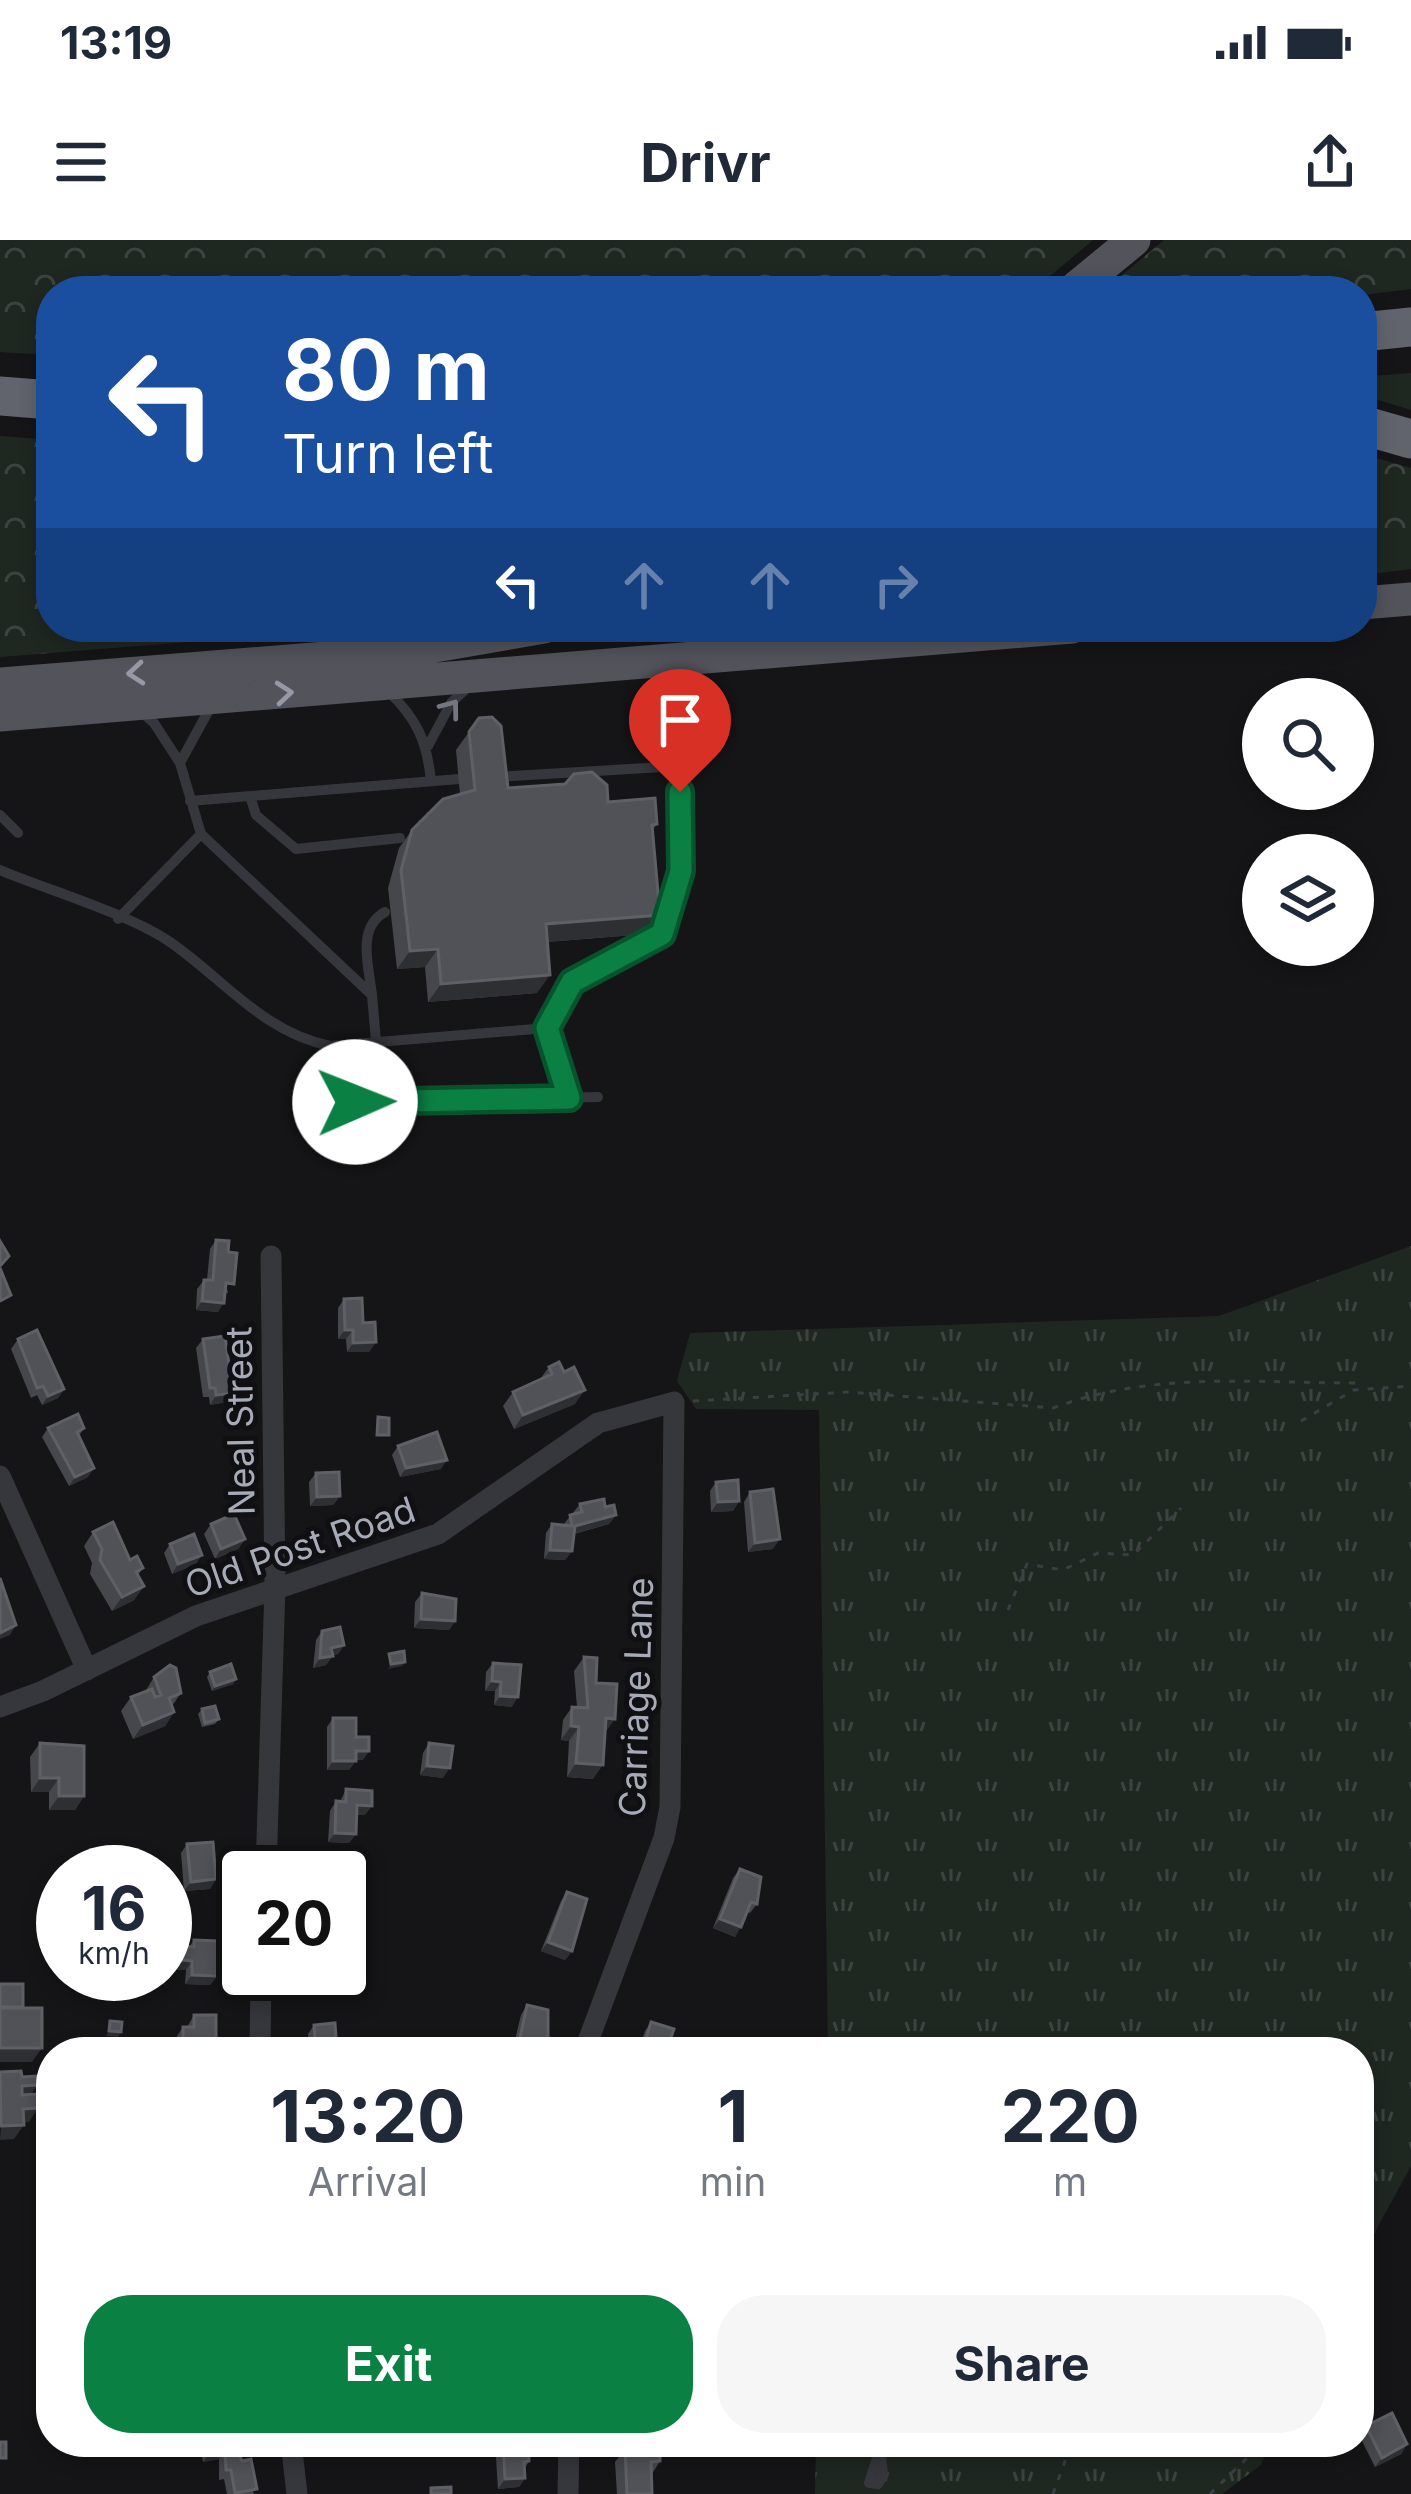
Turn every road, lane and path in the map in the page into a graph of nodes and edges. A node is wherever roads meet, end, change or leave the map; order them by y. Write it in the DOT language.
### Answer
graph roads {
  1 [pos="1134,240"];
  2 [pos="1090,276"];
  3 [pos="1411,327"];
  4 [pos="1377,330"];
  5 [pos="0,396"];
  6 [pos="36,399"];
  7 [pos="1377,429"];
  8 [pos="1411,439"];
  9 [pos="1411,599"];
  10 [pos="1377,602"];
  11 [pos="458,642"];
  12 [pos="772,642"];
  13 [pos="891,642"];
  14 [pos="806,649"];
  15 [pos="482,675"];
  16 [pos="0,684"];
  17 [pos="381,685"];
  18 [pos="220,698"];
  19 [pos="132,705"];
  20 [pos="0,716"];
  21 [pos="428,746"];
  22 [pos="179,763"];
  23 [pos="492,777"];
  24 [pos="459,779"];
  25 [pos="431,782"];
  26 [pos="250,796"];
  27 [pos="190,801"];
  28 [pos="0,815"];
  29 [pos="18,833"];
  30 [pos="201,834"];
  31 [pos="400,838"];
  32 [pos="0,870"];
  33 [pos="385,912"];
  34 [pos="118,919"];
  35 [pos="372,995"];
  36 [pos="547,1028"];
  37 [pos="376,1041"];
  38 [pos="330,1046"];
  39 [pos="598,1097"];
  40 [pos="569,1098"];
  41 [pos="272,1256"];
  42 [pos="1356,1383"];
  43 [pos="1411,1386"];
  44 [pos="674,1402"];
  45 [pos="1301,1421"];
  46 [pos="0,1477"];
  47 [pos="1181,1508"];
  48 [pos="275,1586"];
  49 [pos="1009,1610"];
  50 [pos="87,1670"];
  51 [pos="0,1707"];
  52 [pos="267,1845"];
  53 [pos="261,2001"];
  54 [pos="260,2037"];
  55 [pos="590,2037"];
  56 [pos="293,2457"];
  57 [pos="569,2457"];
  58 [pos="1066,2457"];
  59 [pos="1244,2457"];
  60 [pos="297,2494"];
  61 [pos="568,2494"];
  62 [pos="1052,2494"];
  63 [pos="1210,2494"];
  1 -- 2 [label="main road"];
  3 -- 4 [label="highway"];
  5 -- 6 [label="highway"];
  7 -- 8 [label="highway"];
  9 -- 10 [label="main road"];
  11 -- 16 [label="main road, one-way"];
  12 -- 14 [label="main road"];
  13 -- 14 [label="main road"];
  14 -- 15 [label="main road"];
  15 -- 17 [label="main road"];
  21 -- 15 [label="lane, one-way"];
  18 -- 17 [label="main road, one-way"];
  17 -- 21 [label="lane"];
  18 -- 19 [label="main road"];
  18 -- 22 [label="lane"];
  19 -- 20 [label="main road"];
  19 -- 22 [label="lane"];
  21 -- 25 [label="lane"];
  22 -- 27 [label="lane"];
  23 -- 36 [label="lane"];
  24 -- 25 [label="lane"];
  25 -- 26 [label="lane"];
  26 -- 27 [label="lane"];
  26 -- 31 [label="lane"];
  27 -- 30 [label="lane"];
  28 -- 29 [label="lane"];
  30 -- 34 [label="lane"];
  30 -- 35 [label="lane"];
  32 -- 34 [label="lane"];
  33 -- 35 [label="lane"];
  34 -- 38 [label="lane"];
  35 -- 37 [label="lane"];
  36 -- 37 [label="lane"];
  36 -- 40 [label="lane"];
  37 -- 38 [label="lane"];
  38 -- 40 [label="lane"];
  39 -- 40 [label="lane"];
  41 -- 48 [label="street, Neal Street"];
  42 -- 44 [label="path"];
  43 -- 45 [label="path"];
  44 -- 48 [label="street, Old Post Road"];
  44 -- 55 [label="street, Carriage Lane"];
  46 -- 50 [label="street"];
  47 -- 49 [label="path"];
  48 -- 50 [label="street, Old Post Road"];
  48 -- 52 [label="street, Neal Street"];
  50 -- 51 [label="street, Old Post Road"];
  53 -- 54 [label="street"];
  56 -- 60 [label="street"];
  57 -- 61 [label="street"];
  58 -- 62 [label="path"];
  59 -- 63 [label="path"];
}
